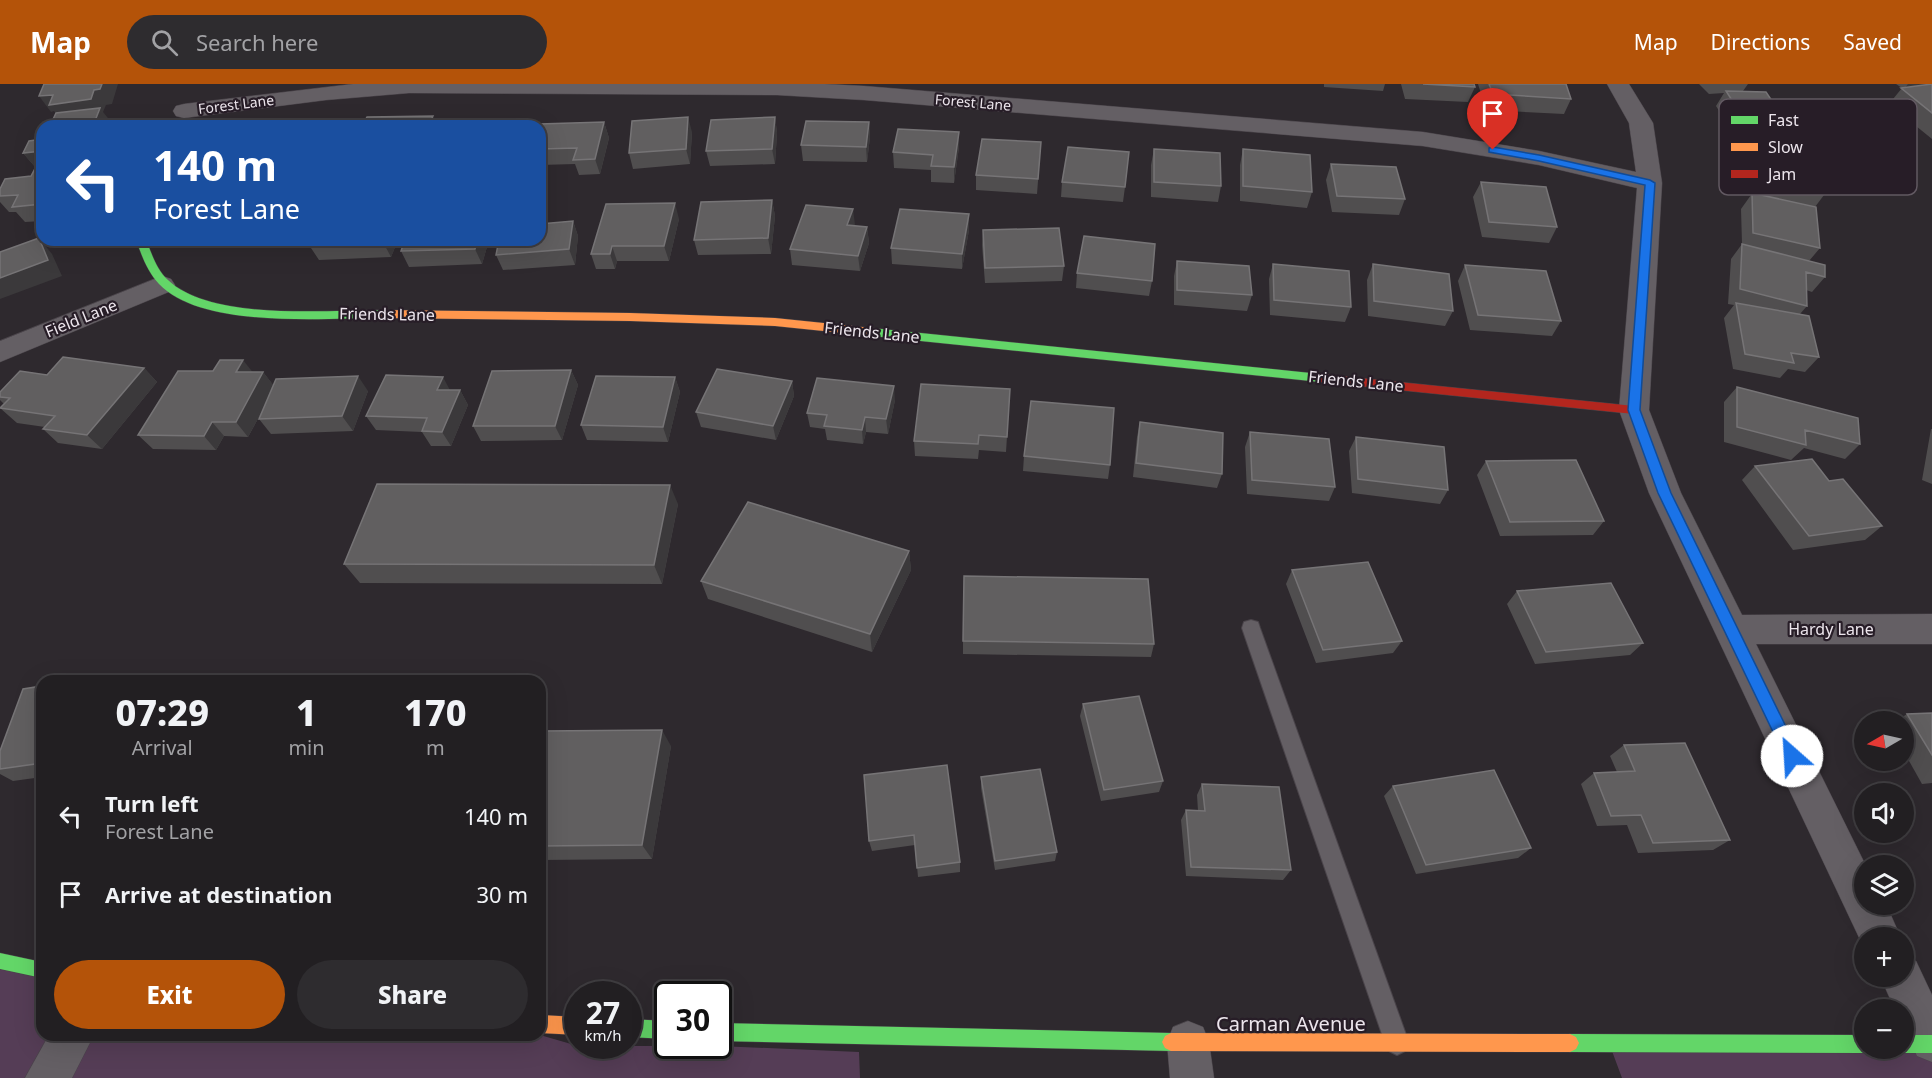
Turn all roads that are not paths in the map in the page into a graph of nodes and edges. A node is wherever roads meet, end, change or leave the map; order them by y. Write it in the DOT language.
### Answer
graph roads {
  1 [pos="193,84"];
  2 [pos="1618,84"];
  3 [pos="182,118"];
  4 [pos="1650,183"];
  5 [pos="143,246"];
  6 [pos="162,285"];
  7 [pos="0,352"];
  8 [pos="1634,410"];
  9 [pos="1251,628"];
  10 [pos="1932,629"];
  11 [pos="1731,630"];
  12 [pos="1854,882"];
  13 [pos="0,961"];
  14 [pos="36,969"];
  15 [pos="1906,987"];
  16 [pos="546,1024"];
  17 [pos="564,1025"];
  18 [pos="732,1033"];
  19 [pos="69,1041"];
  20 [pos="1932,1042"];
  21 [pos="1397,1043"];
  22 [pos="1914,1043"];
  23 [pos="1854,1044"];
  24 [pos="1190,1060"];
  25 [pos="47,1078"];
  1 -- 3 [label="street"];
  2 -- 4 [label="street"];
  3 -- 4 [label="street, Forest Lane"];
  4 -- 8 [label="street"];
  5 -- 6 [label="street"];
  6 -- 7 [label="street, Field Lane"];
  6 -- 8 [label="street, Friends Lane"];
  8 -- 11 [label="street"];
  9 -- 21 [label="lane"];
  10 -- 11 [label="street, Hardy Lane"];
  11 -- 12 [label="street"];
  13 -- 14 [label="street"];
  15 -- 20 [label="street"];
  16 -- 17 [label="street"];
  18 -- 24 [label="street, Carman Avenue"];
  19 -- 25 [label="street"];
  20 -- 22 [label="street"];
  21 -- 23 [label="street, Carman Avenue"];
  21 -- 24 [label="street, Carman Avenue"];
}
